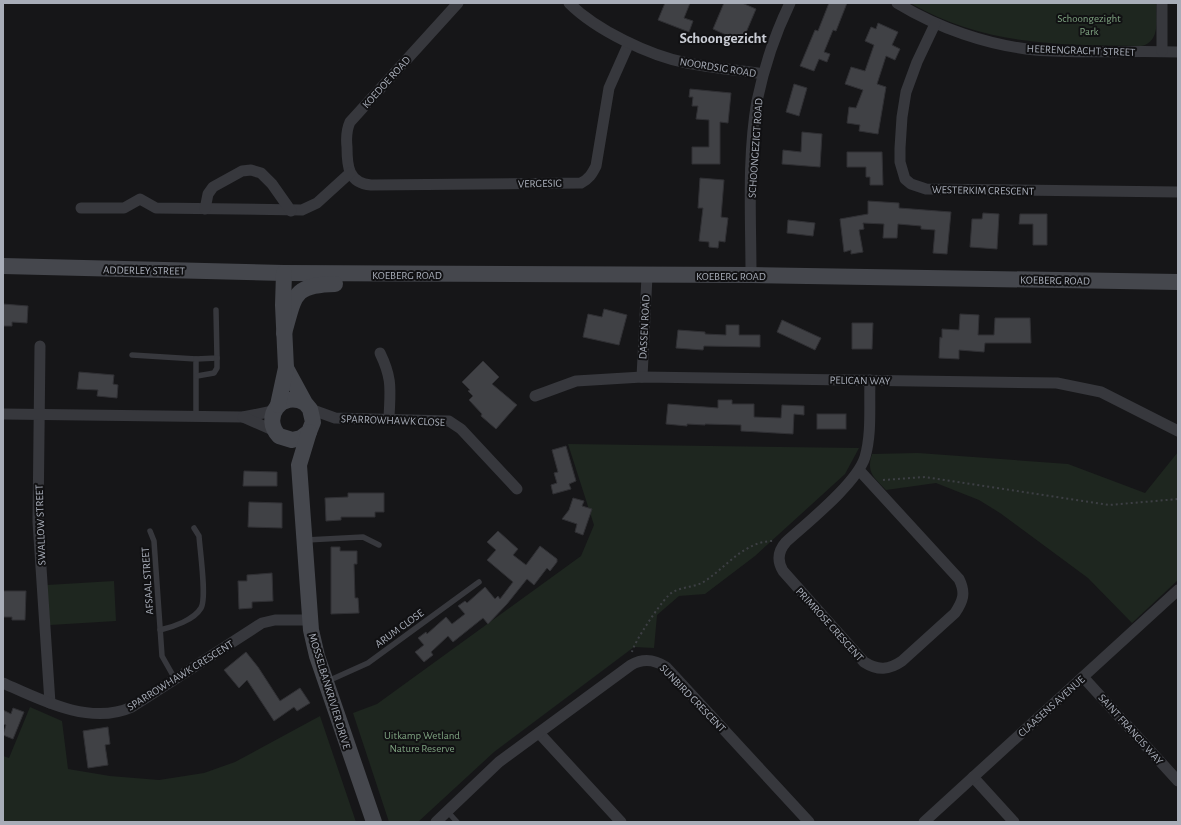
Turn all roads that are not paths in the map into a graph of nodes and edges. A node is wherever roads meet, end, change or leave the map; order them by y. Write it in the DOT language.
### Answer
graph roads {
  1 [pos="458,3"];
  2 [pos="569,3"];
  3 [pos="790,3"];
  4 [pos="897,3"];
  5 [pos="1162,3"];
  6 [pos="935,24"];
  7 [pos="629,43"];
  8 [pos="1162,51"];
  9 [pos="1178,52"];
  10 [pos="763,74"];
  11 [pos="350,173"];
  12 [pos="1178,192"];
  13 [pos="81,208"];
  14 [pos="204,209"];
  15 [pos="291,211"];
  16 [pos="3,266"];
  17 [pos="284,273"];
  18 [pos="392,275"];
  19 [pos="751,275"];
  20 [pos="647,276"];
  21 [pos="1178,282"];
  22 [pos="216,310"];
  23 [pos="284,333"];
  24 [pos="40,346"];
  25 [pos="380,353"];
  26 [pos="132,355"];
  27 [pos="217,358"];
  28 [pos="196,359"];
  29 [pos="286,368"];
  30 [pos="197,376"];
  31 [pos="642,377"];
  32 [pos="870,380"];
  33 [pos="535,396"];
  34 [pos="307,406"];
  35 [pos="276,408"];
  36 [pos="3,414"];
  37 [pos="39,414"];
  38 [pos="196,416"];
  39 [pos="242,417"];
  40 [pos="335,418"];
  41 [pos="389,419"];
  42 [pos="310,429"];
  43 [pos="1178,431"];
  44 [pos="279,434"];
  45 [pos="299,465"];
  46 [pos="859,470"];
  47 [pos="518,490"];
  48 [pos="194,528"];
  49 [pos="150,531"];
  50 [pos="304,540"];
  51 [pos="379,545"];
  52 [pos="479,582"];
  53 [pos="1178,590"];
  54 [pos="309,620"];
  55 [pos="160,630"];
  56 [pos="1083,677"];
  57 [pos="175,679"];
  58 [pos="326,682"];
  59 [pos="3,683"];
  60 [pos="50,703"];
  61 [pos="539,733"];
  62 [pos="973,777"];
  63 [pos="1178,781"];
  64 [pos="448,812"];
  65 [pos="372,821"];
  66 [pos="436,822"];
  67 [pos="457,822"];
  68 [pos="621,822"];
  69 [pos="809,822"];
  70 [pos="924,822"];
  71 [pos="1014,822"];
  1 -- 11 [label="street, KOEDOE ROAD"];
  2 -- 7 [label="street, NOORDSIG ROAD"];
  3 -- 10 [label="street, SCHOONGEZIGT ROAD"];
  4 -- 6 [label="street, HEERENGRACHT STREET"];
  5 -- 8 [label="street"];
  6 -- 8 [label="street, HEERENGRACHT STREET"];
  6 -- 12 [label="street, WESTERKIM CRESCENT"];
  7 -- 10 [label="street, NOORDSIG ROAD"];
  7 -- 11 [label="street, VERGESIG"];
  8 -- 9 [label="street, HEERENGRACHT STREET"];
  10 -- 19 [label="street, SCHOONGEZIGT ROAD"];
  11 -- 15 [label="street"];
  13 -- 14 [label="street"];
  14 -- 15 [label="street"];
  14 -- 15 [label="street"];
  16 -- 17 [label="main road, ADDERLEY STREET"];
  17 -- 18 [label="main road, KOEBERG ROAD"];
  17 -- 23 [label="main road, MOSSELBANKRIVIER DRIVE"];
  18 -- 20 [label="main road, KOEBERG ROAD"];
  18 -- 23 [label="main road"];
  19 -- 20 [label="main road, KOEBERG ROAD"];
  19 -- 21 [label="main road, KOEBERG ROAD"];
  20 -- 31 [label="street, DASSEN ROAD"];
  22 -- 27 [label="lane"];
  23 -- 29 [label="main road, MOSSELBANKRIVIER DRIVE"];
  24 -- 37 [label="street, SWALLOW STREET"];
  25 -- 41 [label="street"];
  26 -- 28 [label="lane"];
  27 -- 28 [label="lane"];
  27 -- 30 [label="lane"];
  28 -- 30 [label="lane"];
  29 -- 34 [label="main road, MOSSELBANKRIVIER DRIVE"];
  29 -- 35 [label="main road, MOSSELBANKRIVIER DRIVE"];
  30 -- 38 [label="lane"];
  31 -- 32 [label="street, PELICAN WAY"];
  31 -- 33 [label="street, PELICAN WAY"];
  32 -- 43 [label="street, PELICAN WAY"];
  32 -- 46 [label="street, PRIMROSE CRESCENT"];
  34 -- 35 [label="main road"];
  34 -- 40 [label="street, SPARROWHAWK CLOSE"];
  34 -- 42 [label="main road, MOSSELBANKRIVIER DRIVE"];
  35 -- 39 [label="street"];
  35 -- 44 [label="main road, MOSSELBANKRIVIER DRIVE"];
  36 -- 37 [label="street"];
  37 -- 38 [label="street"];
  37 -- 60 [label="street, SWALLOW STREET"];
  38 -- 39 [label="street"];
  39 -- 44 [label="street"];
  40 -- 41 [label="street, SPARROWHAWK CLOSE"];
  40 -- 42 [label="street, SPARROWHAWK CLOSE"];
  41 -- 47 [label="street, SPARROWHAWK CLOSE"];
  42 -- 44 [label="main road"];
  42 -- 45 [label="main road, MOSSELBANKRIVIER DRIVE"];
  44 -- 45 [label="main road, MOSSELBANKRIVIER DRIVE"];
  45 -- 50 [label="main road, MOSSELBANKRIVIER DRIVE"];
  46 -- 46 [label="street, PRIMROSE CRESCENT"];
  48 -- 55 [label="lane"];
  49 -- 55 [label="lane, AFSAAL STREET"];
  50 -- 51 [label="lane"];
  50 -- 54 [label="main road, MOSSELBANKRIVIER DRIVE"];
  52 -- 58 [label="lane, ARUM CLOSE"];
  53 -- 56 [label="street, CLAASENS AVENUE"];
  54 -- 57 [label="street, SPARROWHAWK CRESCENT"];
  54 -- 58 [label="main road, MOSSELBANKRIVIER DRIVE"];
  55 -- 57 [label="lane, AFSAAL STREET"];
  56 -- 62 [label="street, CLAASENS AVENUE"];
  56 -- 63 [label="street, SAINT FRANCIS WAY"];
  57 -- 60 [label="street, SPARROWHAWK CRESCENT"];
  58 -- 65 [label="main road, MOSSELBANKRIVIER DRIVE"];
  59 -- 60 [label="street, SPARROWHAWK CRESCENT"];
  61 -- 64 [label="street, SUNBIRD CRESCENT"];
  61 -- 68 [label="street"];
  61 -- 69 [label="street, SUNBIRD CRESCENT"];
  62 -- 70 [label="street, CLAASENS AVENUE"];
  62 -- 71 [label="street"];
  64 -- 66 [label="street, SUNBIRD CRESCENT"];
  64 -- 67 [label="lane"];
}
